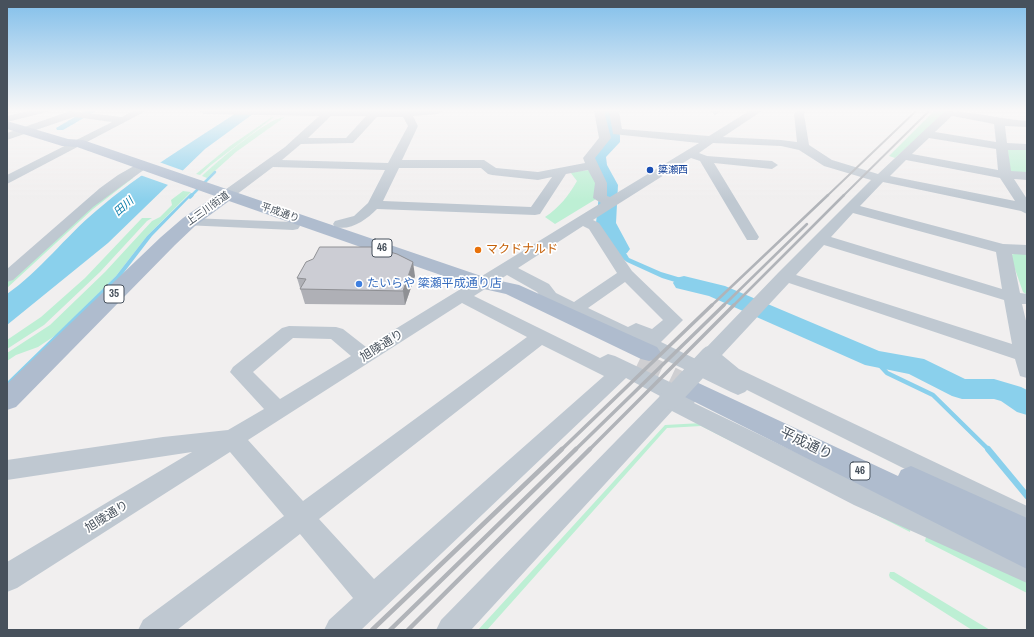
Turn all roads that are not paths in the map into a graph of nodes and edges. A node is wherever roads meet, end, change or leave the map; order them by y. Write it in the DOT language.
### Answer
graph roads {
  1 [pos="962,140"];
  2 [pos="62,141"];
  3 [pos="82,141"];
  4 [pos="299,141"];
  5 [pos="349,141"];
  6 [pos="406,141"];
  7 [pos="603,141"];
  8 [pos="708,141"];
  9 [pos="741,141"];
  10 [pos="802,141"];
  11 [pos="920,141"];
  12 [pos="967,141"];
  13 [pos="1001,141"];
  14 [pos="78,143"];
  15 [pos="1002,146"];
  16 [pos="803,147"];
  17 [pos="1027,147"];
  18 [pos="688,153"];
  19 [pos="903,156"];
  20 [pos="705,159"];
  21 [pos="271,162"];
  22 [pos="772,165"];
  23 [pos="141,166"];
  24 [pos="394,166"];
  25 [pos="592,166"];
  26 [pos="964,167"];
  27 [pos="562,171"];
  28 [pos="1005,175"];
  29 [pos="1027,176"];
  30 [pos="880,178"];
  31 [pos="7,180"];
  32 [pos="227,195"];
  33 [pos="610,202"];
  34 [pos="374,206"];
  35 [pos="850,208"];
  36 [pos="1026,209"];
  37 [pos="581,220"];
  38 [pos="189,222"];
  39 [pos="340,224"];
  40 [pos="293,226"];
  41 [pos="752,237"];
  42 [pos="820,239"];
  43 [pos="1003,249"];
  44 [pos="1027,250"];
  45 [pos="507,268"];
  46 [pos="626,274"];
  47 [pos="784,276"];
  48 [pos="7,277"];
  49 [pos="543,288"];
  50 [pos="471,290"];
  51 [pos="1020,298"];
  52 [pos="581,305"];
  53 [pos="1023,330"];
  54 [pos="540,336"];
  55 [pos="365,357"];
  56 [pos="643,358"];
  57 [pos="1026,361"];
  58 [pos="693,381"];
  59 [pos="7,400"];
  60 [pos="279,411"];
  61 [pos="233,439"];
  62 [pos="886,449"];
  63 [pos="7,470"];
  64 [pos="871,488"];
  65 [pos="300,518"];
  66 [pos="1027,518"];
  67 [pos="1027,534"];
  68 [pos="1027,553"];
  69 [pos="1027,558"];
  70 [pos="1027,570"];
  71 [pos="7,578"];
  72 [pos="373,599"];
  73 [pos="153,630"];
  74 [pos="339,630"];
  75 [pos="451,630"];
  1 -- 26 [label="street"];
  2 -- 14 [label="main road, 平成通り"];
  3 -- 14 [label="street"];
  4 -- 5 [label="street"];
  4 -- 21 [label="street, 上三川街道"];
  6 -- 24 [label="street"];
  7 -- 25 [label="street"];
  8 -- 18 [label="street, 旭陵通り"];
  9 -- 16 [label="street"];
  10 -- 16 [label="street"];
  11 -- 19 [label="street"];
  12 -- 15 [label="street"];
  13 -- 15 [label="street"];
  14 -- 23 [label="main road, 平成通り"];
  14 -- 31 [label="street"];
  15 -- 17 [label="street"];
  15 -- 28 [label="street"];
  16 -- 30 [label="street"];
  18 -- 20 [label="street"];
  18 -- 33 [label="street, 旭陵通り"];
  19 -- 26 [label="street"];
  19 -- 30 [label="street"];
  20 -- 22 [label="street"];
  20 -- 41 [label="street"];
  21 -- 24 [label="street"];
  21 -- 32 [label="street, 上三川街道"];
  23 -- 32 [label="main road, 平成通り"];
  23 -- 48 [label="street"];
  24 -- 27 [label="street"];
  24 -- 34 [label="street"];
  25 -- 27 [label="street"];
  25 -- 33 [label="street"];
  26 -- 28 [label="street"];
  27 -- 34 [label="street"];
  28 -- 29 [label="street"];
  28 -- 36 [label="street"];
  30 -- 35 [label="street"];
  30 -- 36 [label="street"];
  32 -- 38 [label="main road, 上三川街道 / 35"];
  32 -- 50 [label="main road, 平成通り / 46"];
  33 -- 37 [label="street, 旭陵通り"];
  34 -- 39 [label="street"];
  35 -- 42 [label="street"];
  35 -- 43 [label="street"];
  37 -- 45 [label="street, 旭陵通り"];
  37 -- 46 [label="street"];
  38 -- 40 [label="street"];
  38 -- 59 [label="main road, 上三川街道 / 35"];
  42 -- 47 [label="street"];
  42 -- 51 [label="street"];
  43 -- 44 [label="street"];
  43 -- 51 [label="street"];
  45 -- 49 [label="street"];
  45 -- 50 [label="street, 旭陵通り"];
  46 -- 52 [label="street"];
  46 -- 52 [label="street"];
  47 -- 57 [label="street"];
  47 -- 58 [label="street"];
  49 -- 52 [label="street"];
  49 -- 62 [label="street"];
  50 -- 54 [label="street"];
  50 -- 55 [label="street, 旭陵通り"];
  50 -- 56 [label="main road, 平成通り / 46"];
  50 -- 64 [label="street"];
  51 -- 53 [label="street"];
  53 -- 57 [label="street"];
  54 -- 65 [label="street"];
  54 -- 72 [label="street"];
  55 -- 60 [label="street, 旭陵通り"];
  55 -- 60 [label="street"];
  58 -- 62 [label="street"];
  58 -- 64 [label="main road, 平成通り / 46"];
  58 -- 67 [label="main road, 平成通り / 46"];
  58 -- 75 [label="street"];
  60 -- 61 [label="street, 旭陵通り"];
  61 -- 63 [label="street"];
  61 -- 65 [label="street"];
  61 -- 71 [label="street, 旭陵通り"];
  62 -- 66 [label="street"];
  64 -- 68 [label="main road, 平成通り / 46"];
  64 -- 69 [label="street"];
  64 -- 70 [label="street"];
  65 -- 72 [label="street"];
  65 -- 73 [label="street"];
  72 -- 74 [label="street"];
}
